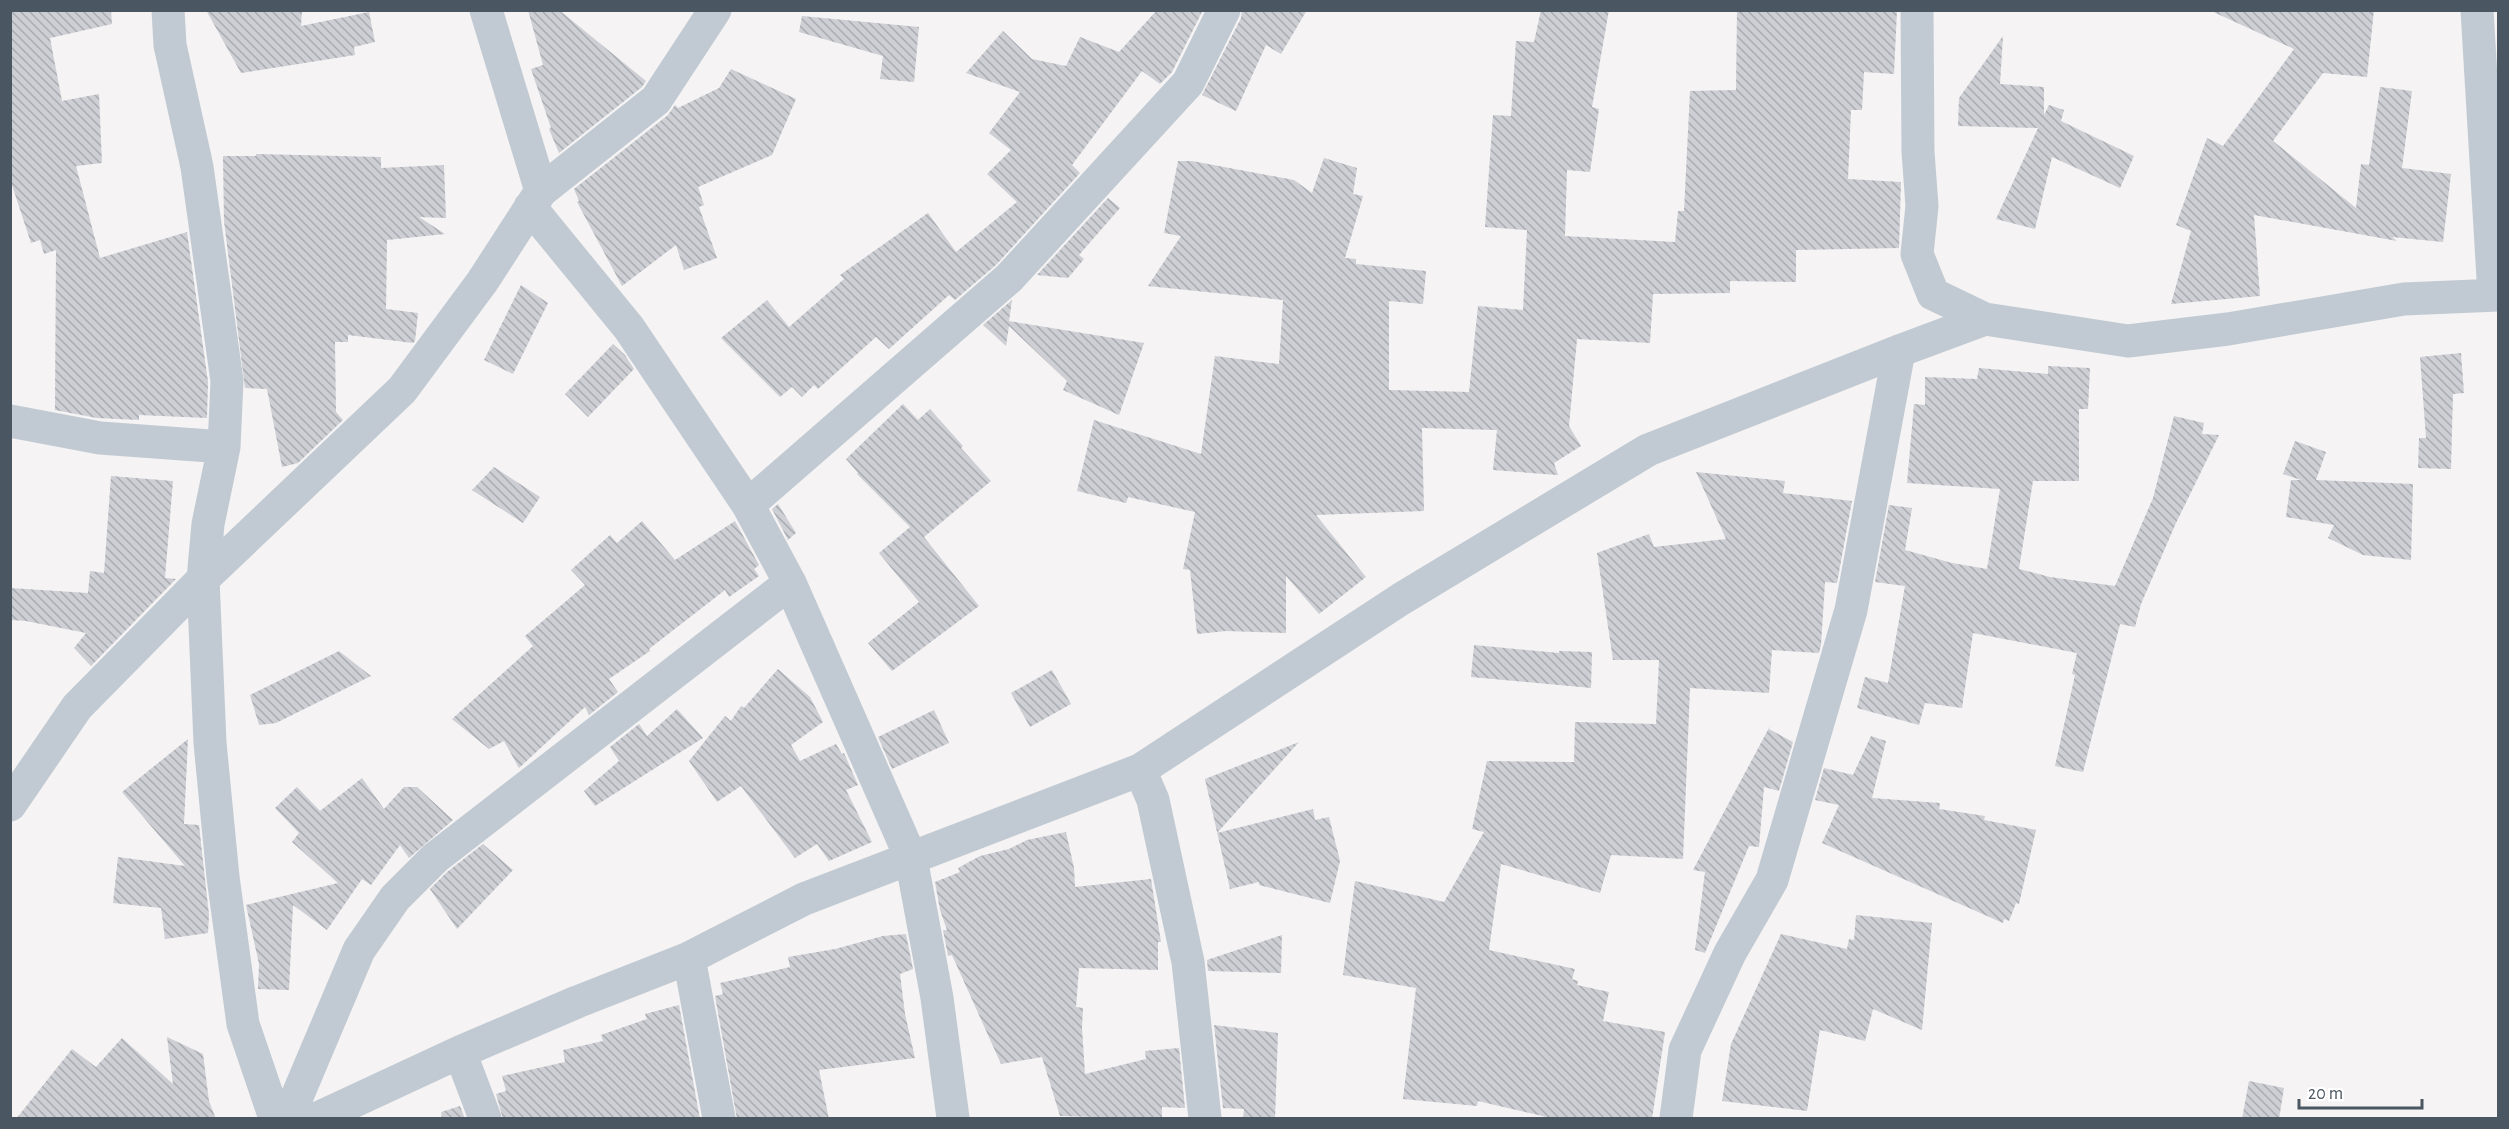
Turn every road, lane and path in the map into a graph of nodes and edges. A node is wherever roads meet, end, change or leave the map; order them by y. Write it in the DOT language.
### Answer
graph roads {
  1 [pos="168,10"];
  2 [pos="486,10"];
  3 [pos="715,10"];
  4 [pos="1224,10"];
  5 [pos="1917,10"];
  6 [pos="2477,10"];
  7 [pos="536,199"];
  8 [pos="2496,295"];
  9 [pos="1985,319"];
  10 [pos="1899,351"];
  11 [pos="10,421"];
  12 [pos="224,447"];
  13 [pos="748,505"];
  14 [pos="203,579"];
  15 [pos="790,583"];
  16 [pos="1140,770"];
  17 [pos="10,805"];
  18 [pos="911,858"];
  19 [pos="689,958"];
  20 [pos="460,1052"];
  21 [pos="275,1119"];
  22 [pos="288,1119"];
  23 [pos="318,1119"];
  24 [pos="485,1119"];
  25 [pos="719,1119"];
  26 [pos="953,1119"];
  27 [pos="1205,1119"];
  28 [pos="1676,1119"];
  1 -- 12 [label="street"];
  2 -- 7 [label="street"];
  3 -- 7 [label="street"];
  4 -- 13 [label="street"];
  5 -- 9 [label="street"];
  6 -- 8 [label="street"];
  7 -- 13 [label="street"];
  7 -- 14 [label="street"];
  8 -- 9 [label="street"];
  9 -- 10 [label="street"];
  10 -- 16 [label="street"];
  10 -- 28 [label="street"];
  11 -- 12 [label="street"];
  12 -- 14 [label="street"];
  13 -- 15 [label="street"];
  14 -- 17 [label="street"];
  14 -- 21 [label="street"];
  15 -- 18 [label="street"];
  15 -- 22 [label="street"];
  16 -- 18 [label="street"];
  16 -- 27 [label="street"];
  18 -- 19 [label="street"];
  18 -- 26 [label="street"];
  19 -- 20 [label="street"];
  19 -- 25 [label="street"];
  20 -- 23 [label="street"];
  20 -- 24 [label="street"];
}
